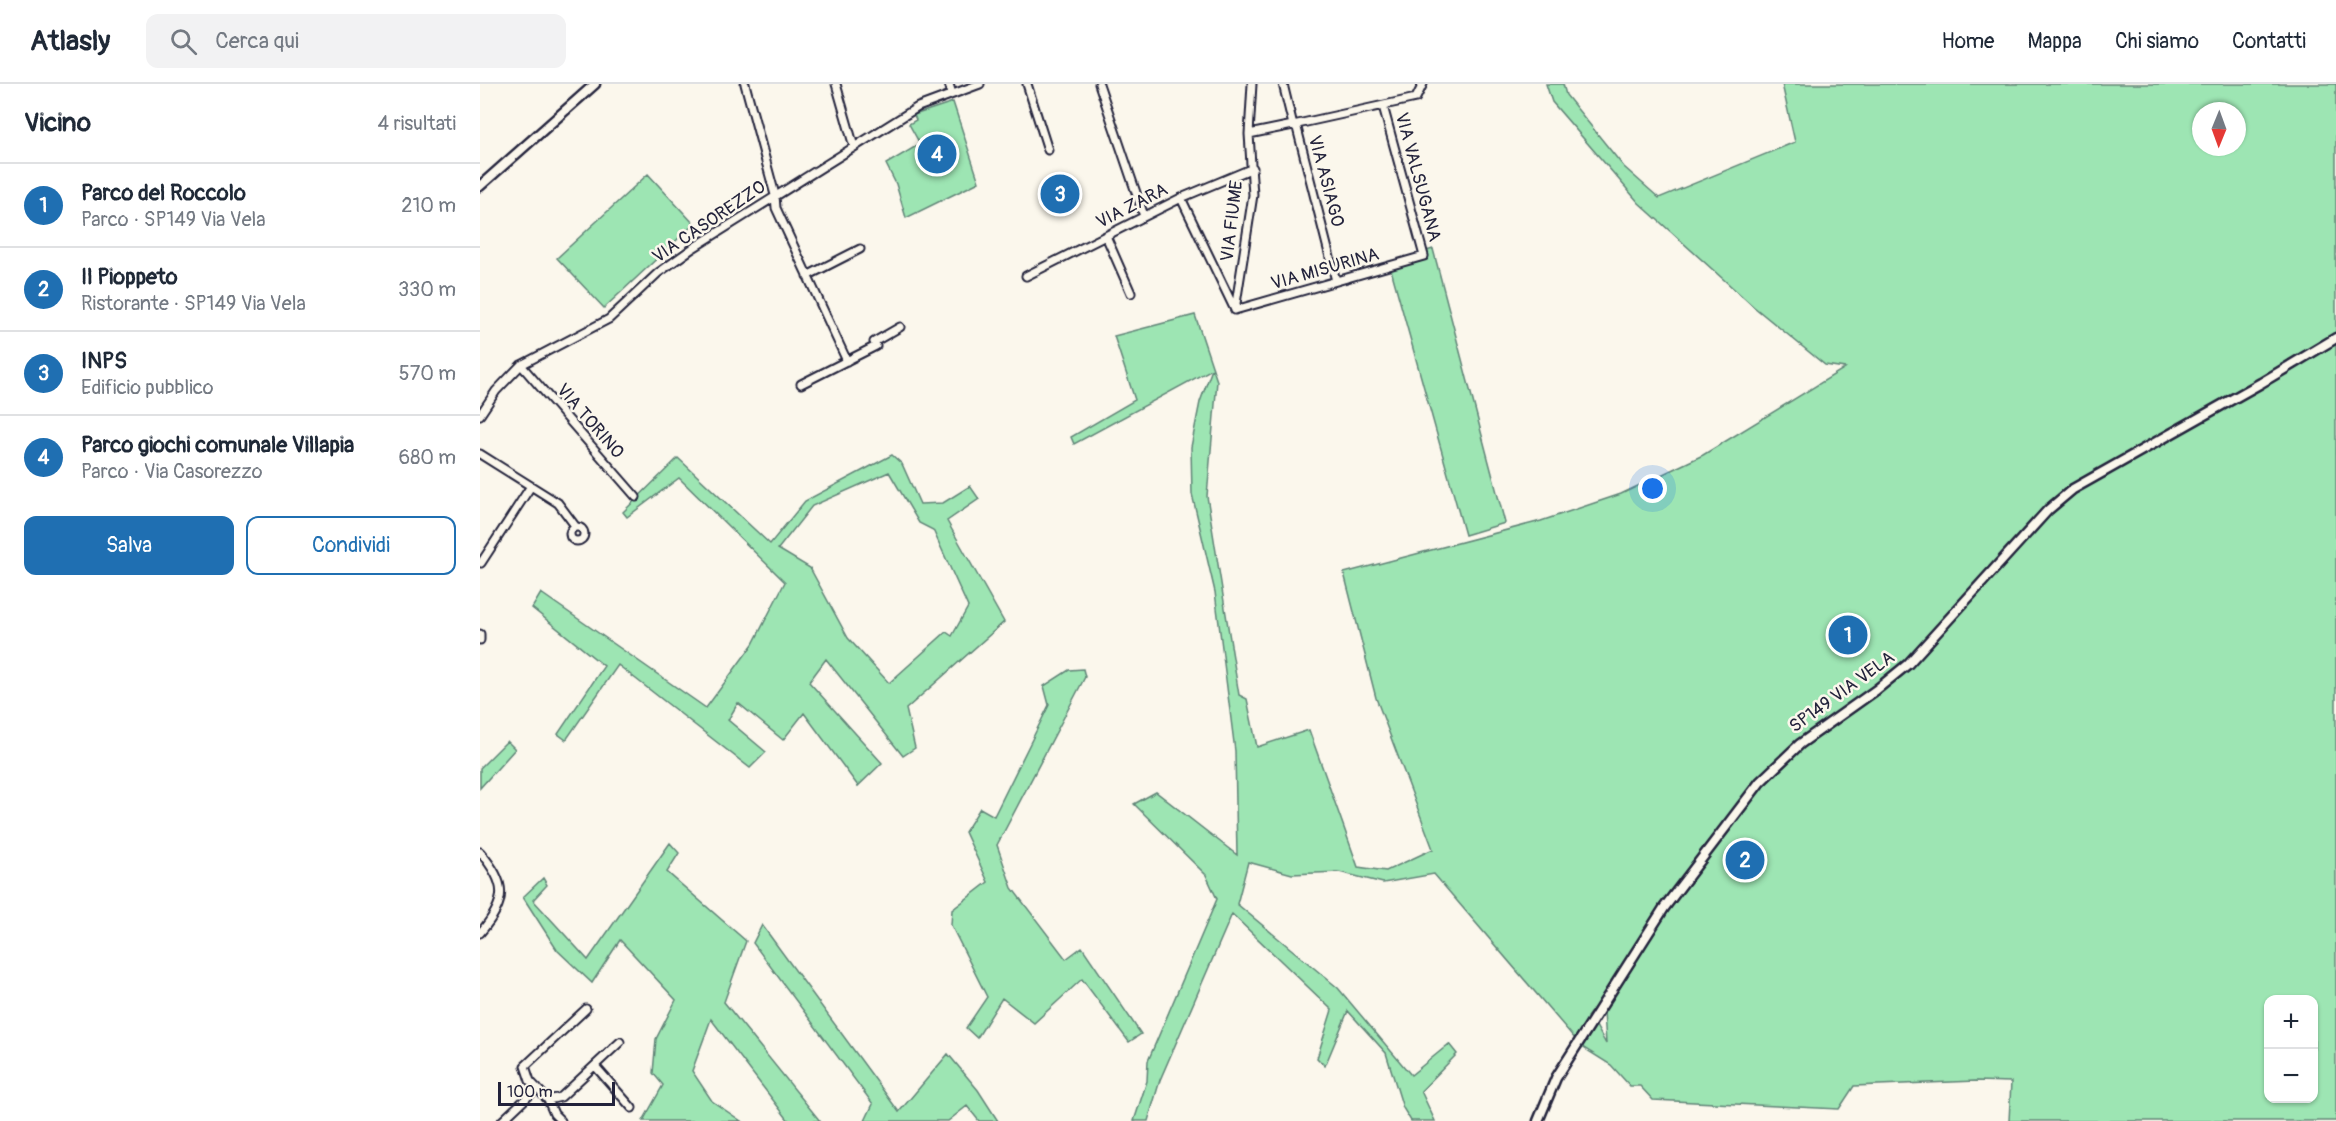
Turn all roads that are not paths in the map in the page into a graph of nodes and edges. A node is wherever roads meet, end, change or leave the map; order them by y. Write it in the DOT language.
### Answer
graph roads {
  1 [pos="595,84"];
  2 [pos="745,84"];
  3 [pos="836,84"];
  4 [pos="949,84"];
  5 [pos="980,84"];
  6 [pos="1027,84"];
  7 [pos="1100,84"];
  8 [pos="1252,84"];
  9 [pos="1283,84"];
  10 [pos="1423,84"];
  11 [pos="952,94"];
  12 [pos="1383,106"];
  13 [pos="1293,125"];
  14 [pos="1250,134"];
  15 [pos="854,147"];
  16 [pos="1048,150"];
  17 [pos="1253,168"];
  18 [pos="480,186"];
  19 [pos="775,195"];
  20 [pos="1182,198"];
  21 [pos="1144,216"];
  22 [pos="1106,236"];
  23 [pos="860,249"];
  24 [pos="1424,256"];
  25 [pos="807,276"];
  26 [pos="1026,276"];
  27 [pos="1336,281"];
  28 [pos="1131,293"];
  29 [pos="1235,310"];
  30 [pos="900,327"];
  31 [pos="2336,338"];
  32 [pos="847,361"];
  33 [pos="521,365"];
  34 [pos="801,384"];
  35 [pos="480,415"];
  36 [pos="480,454"];
  37 [pos="531,486"];
  38 [pos="636,497"];
  39 [pos="576,526"];
  40 [pos="481,562"];
  41 [pos="480,634"];
  42 [pos="480,640"];
  43 [pos="480,852"];
  44 [pos="480,933"];
  45 [pos="586,1009"];
  46 [pos="620,1042"];
  47 [pos="595,1066"];
  48 [pos="537,1088"];
  49 [pos="548,1100"];
  50 [pos="633,1108"];
  51 [pos="502,1121"];
  52 [pos="561,1121"];
  53 [pos="1538,1121"];
  1 -- 18 [label="street"];
  2 -- 19 [label="street"];
  3 -- 15 [label="street"];
  4 -- 11 [label="street"];
  5 -- 11 [label="street, VIA CASOREZZO"];
  6 -- 16 [label="street"];
  7 -- 21 [label="street"];
  8 -- 14 [label="street, VIA FIUME"];
  9 -- 13 [label="street, VIA ASIAGO"];
  10 -- 12 [label="street"];
  11 -- 15 [label="street, VIA CASOREZZO"];
  12 -- 13 [label="street"];
  12 -- 24 [label="street, VIA VALSUGANA"];
  13 -- 14 [label="street"];
  13 -- 27 [label="street, VIA ASIAGO"];
  14 -- 17 [label="street, VIA FIUME"];
  15 -- 19 [label="street, VIA CASOREZZO"];
  17 -- 20 [label="street, VIA ZARA"];
  17 -- 29 [label="street, VIA FIUME"];
  19 -- 25 [label="street"];
  19 -- 33 [label="street, VIA CASOREZZO"];
  20 -- 21 [label="street, VIA ZARA"];
  20 -- 29 [label="street"];
  21 -- 22 [label="street, VIA ZARA"];
  22 -- 26 [label="street, VIA ZARA"];
  22 -- 28 [label="street"];
  23 -- 25 [label="street"];
  24 -- 27 [label="street, VIA MISURINA"];
  25 -- 32 [label="street"];
  27 -- 29 [label="street, VIA MISURINA"];
  30 -- 32 [label="street"];
  31 -- 53 [label="street, SP149 VIA VELA"];
  32 -- 34 [label="street"];
  33 -- 35 [label="street, VIA CASOREZZO"];
  33 -- 38 [label="street, VIA TORINO"];
  36 -- 37 [label="street"];
  37 -- 39 [label="street"];
  37 -- 40 [label="street"];
  41 -- 42 [label="street"];
  43 -- 44 [label="street"];
  45 -- 48 [label="street"];
  46 -- 47 [label="street"];
  47 -- 49 [label="street"];
  47 -- 50 [label="street"];
  48 -- 49 [label="street"];
  48 -- 51 [label="street"];
  49 -- 52 [label="street"];
}
